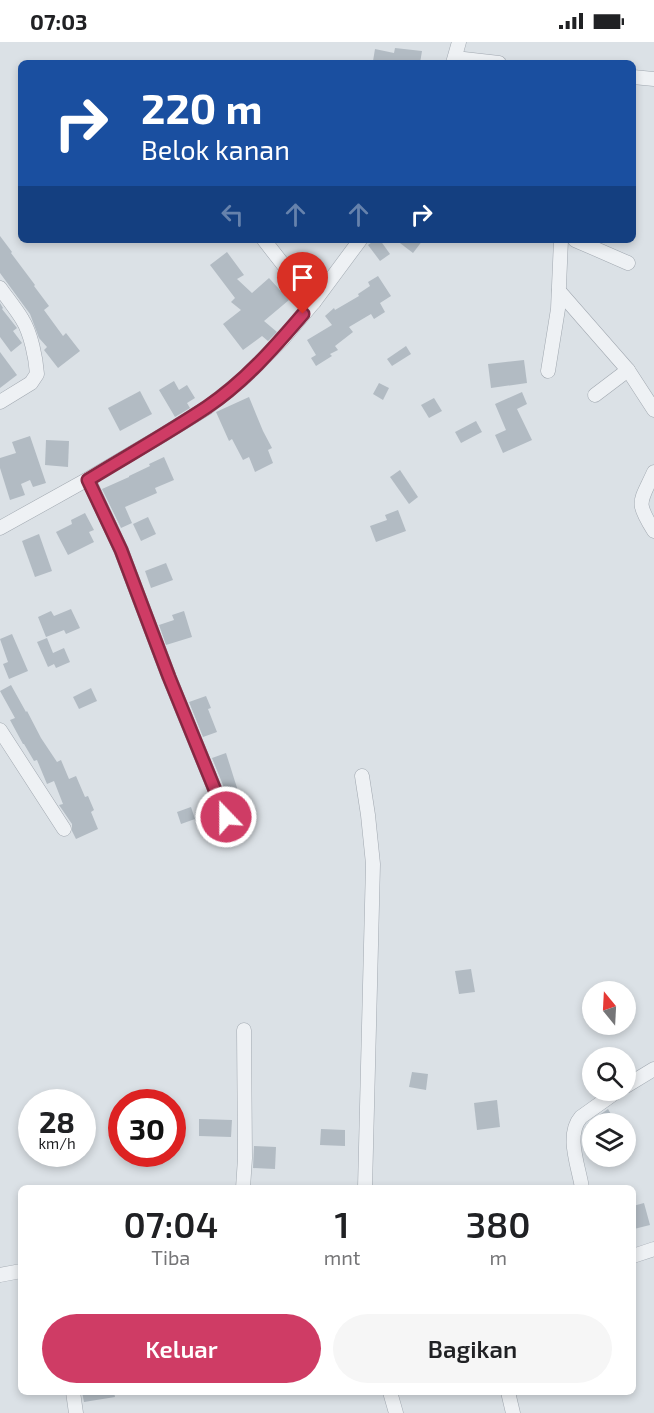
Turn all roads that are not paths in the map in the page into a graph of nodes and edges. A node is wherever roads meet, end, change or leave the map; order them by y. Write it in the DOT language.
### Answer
graph roads {
  1 [pos="459,42"];
  2 [pos="454,60"];
  3 [pos="636,77"];
  4 [pos="654,79"];
  5 [pos="266,243"];
  6 [pos="358,243"];
  7 [pos="561,243"];
  8 [pos="582,243"];
  9 [pos="628,263"];
  10 [pos="0,288"];
  11 [pos="559,291"];
  12 [pos="314,302"];
  13 [pos="628,370"];
  14 [pos="548,371"];
  15 [pos="595,395"];
  16 [pos="0,402"];
  17 [pos="654,410"];
  18 [pos="654,472"];
  19 [pos="88,480"];
  20 [pos="0,528"];
  21 [pos="654,531"];
  22 [pos="0,730"];
  23 [pos="362,776"];
  24 [pos="226,817"];
  25 [pos="64,829"];
  26 [pos="244,1030"];
  27 [pos="654,1069"];
  28 [pos="636,1080"];
  29 [pos="604,1101"];
  30 [pos="243,1185"];
  31 [pos="365,1185"];
  32 [pos="581,1185"];
  33 [pos="654,1249"];
  34 [pos="636,1255"];
  35 [pos="18,1272"];
  36 [pos="0,1275"];
  37 [pos="73,1395"];
  38 [pos="391,1395"];
  39 [pos="509,1395"];
  40 [pos="76,1413"];
  41 [pos="396,1413"];
  42 [pos="513,1413"];
  1 -- 2 [label="street"];
  3 -- 4 [label="street"];
  5 -- 12 [label="street"];
  6 -- 12 [label="street"];
  7 -- 11 [label="street"];
  8 -- 9 [label="street"];
  10 -- 16 [label="street"];
  11 -- 13 [label="street"];
  11 -- 14 [label="street"];
  12 -- 19 [label="street"];
  13 -- 15 [label="street"];
  13 -- 17 [label="street"];
  18 -- 21 [label="street"];
  19 -- 20 [label="street"];
  19 -- 24 [label="street"];
  22 -- 25 [label="street"];
  23 -- 31 [label="street"];
  26 -- 30 [label="street"];
  27 -- 28 [label="street"];
  29 -- 32 [label="street"];
  33 -- 34 [label="street"];
  35 -- 36 [label="street"];
  37 -- 40 [label="street"];
  38 -- 41 [label="street"];
  39 -- 42 [label="street"];
}
